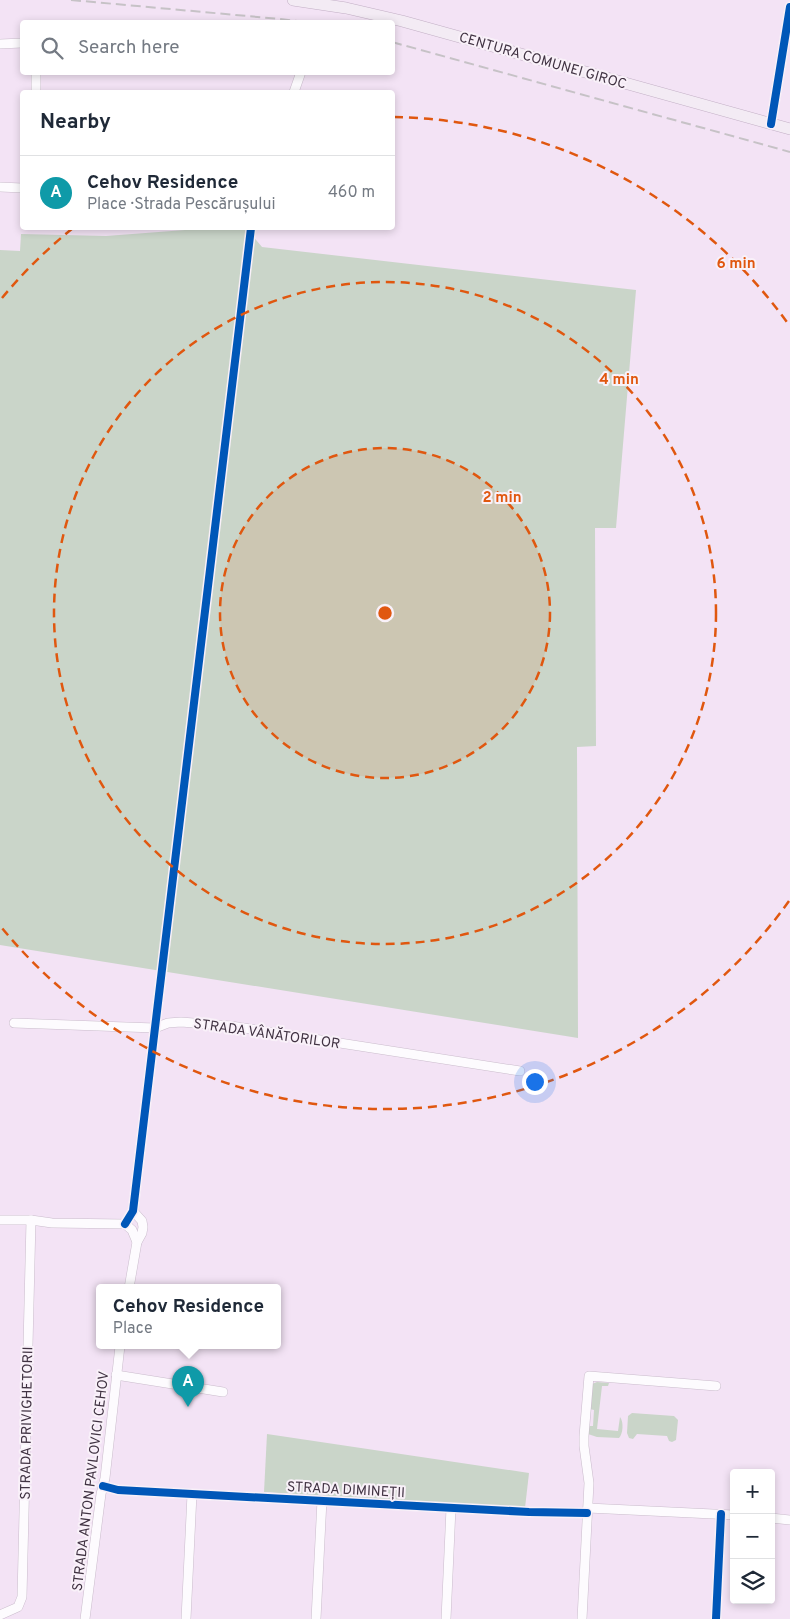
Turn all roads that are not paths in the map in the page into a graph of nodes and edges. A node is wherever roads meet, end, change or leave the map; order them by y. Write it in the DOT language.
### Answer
graph roads {
  1 [pos="293,0"];
  2 [pos="790,8"];
  3 [pos="20,42"];
  4 [pos="0,44"];
  5 [pos="36,75"];
  6 [pos="300,75"];
  7 [pos="36,90"];
  8 [pos="295,90"];
  9 [pos="771,124"];
  10 [pos="790,130"];
  11 [pos="0,187"];
  12 [pos="20,188"];
  13 [pos="251,230"];
  14 [pos="14,1023"];
  15 [pos="155,1028"];
  16 [pos="520,1071"];
  17 [pos="133,1211"];
  18 [pos="0,1220"];
  19 [pos="31,1220"];
  20 [pos="124,1224"];
  21 [pos="137,1242"];
  22 [pos="130,1284"];
  23 [pos="120,1349"];
  24 [pos="116,1375"];
  25 [pos="716,1386"];
  26 [pos="223,1392"];
  27 [pos="103,1486"];
  28 [pos="192,1494"];
  29 [pos="322,1500"];
  30 [pos="451,1508"];
  31 [pos="587,1510"];
  32 [pos="720,1514"];
  33 [pos="730,1514"];
  34 [pos="775,1518"];
  35 [pos="790,1520"];
  36 [pos="0,1615"];
  37 [pos="86,1619"];
  38 [pos="186,1619"];
  39 [pos="316,1619"];
  40 [pos="446,1619"];
  41 [pos="582,1619"];
  42 [pos="716,1619"];
  1 -- 9 [label="main road, CENTURA COMUNEI GIROC"];
  2 -- 9 [label="street"];
  3 -- 4 [label="street"];
  5 -- 7 [label="street"];
  6 -- 8 [label="street"];
  9 -- 10 [label="main road, CENTURA COMUNEI GIROC"];
  11 -- 12 [label="street"];
  13 -- 15 [label="street"];
  14 -- 15 [label="street, STRADA VÂNĂTORILOR"];
  15 -- 16 [label="street, STRADA VÂNĂTORILOR"];
  15 -- 17 [label="street"];
  17 -- 20 [label="street"];
  17 -- 21 [label="street"];
  18 -- 19 [label="street"];
  19 -- 20 [label="street"];
  19 -- 36 [label="street, STRADA PRIVIGHETORII"];
  20 -- 21 [label="street"];
  21 -- 22 [label="street"];
  23 -- 24 [label="street, STRADA ANTON PAVLOVICI CEHOV"];
  24 -- 26 [label="street"];
  24 -- 27 [label="street, STRADA ANTON PAVLOVICI CEHOV"];
  25 -- 31 [label="street"];
  27 -- 28 [label="street, STRADA DIMINEȚII"];
  27 -- 37 [label="street, STRADA ANTON PAVLOVICI CEHOV"];
  28 -- 29 [label="street, STRADA DIMINEȚII"];
  28 -- 38 [label="street"];
  29 -- 30 [label="street, STRADA DIMINEȚII"];
  29 -- 39 [label="street"];
  30 -- 31 [label="street, STRADA DIMINEȚII"];
  30 -- 40 [label="street"];
  31 -- 32 [label="street, STRADA DIMINEȚII"];
  31 -- 41 [label="street"];
  32 -- 33 [label="street, STRADA DIMINEȚII"];
  32 -- 42 [label="street"];
  34 -- 35 [label="street"];
}
